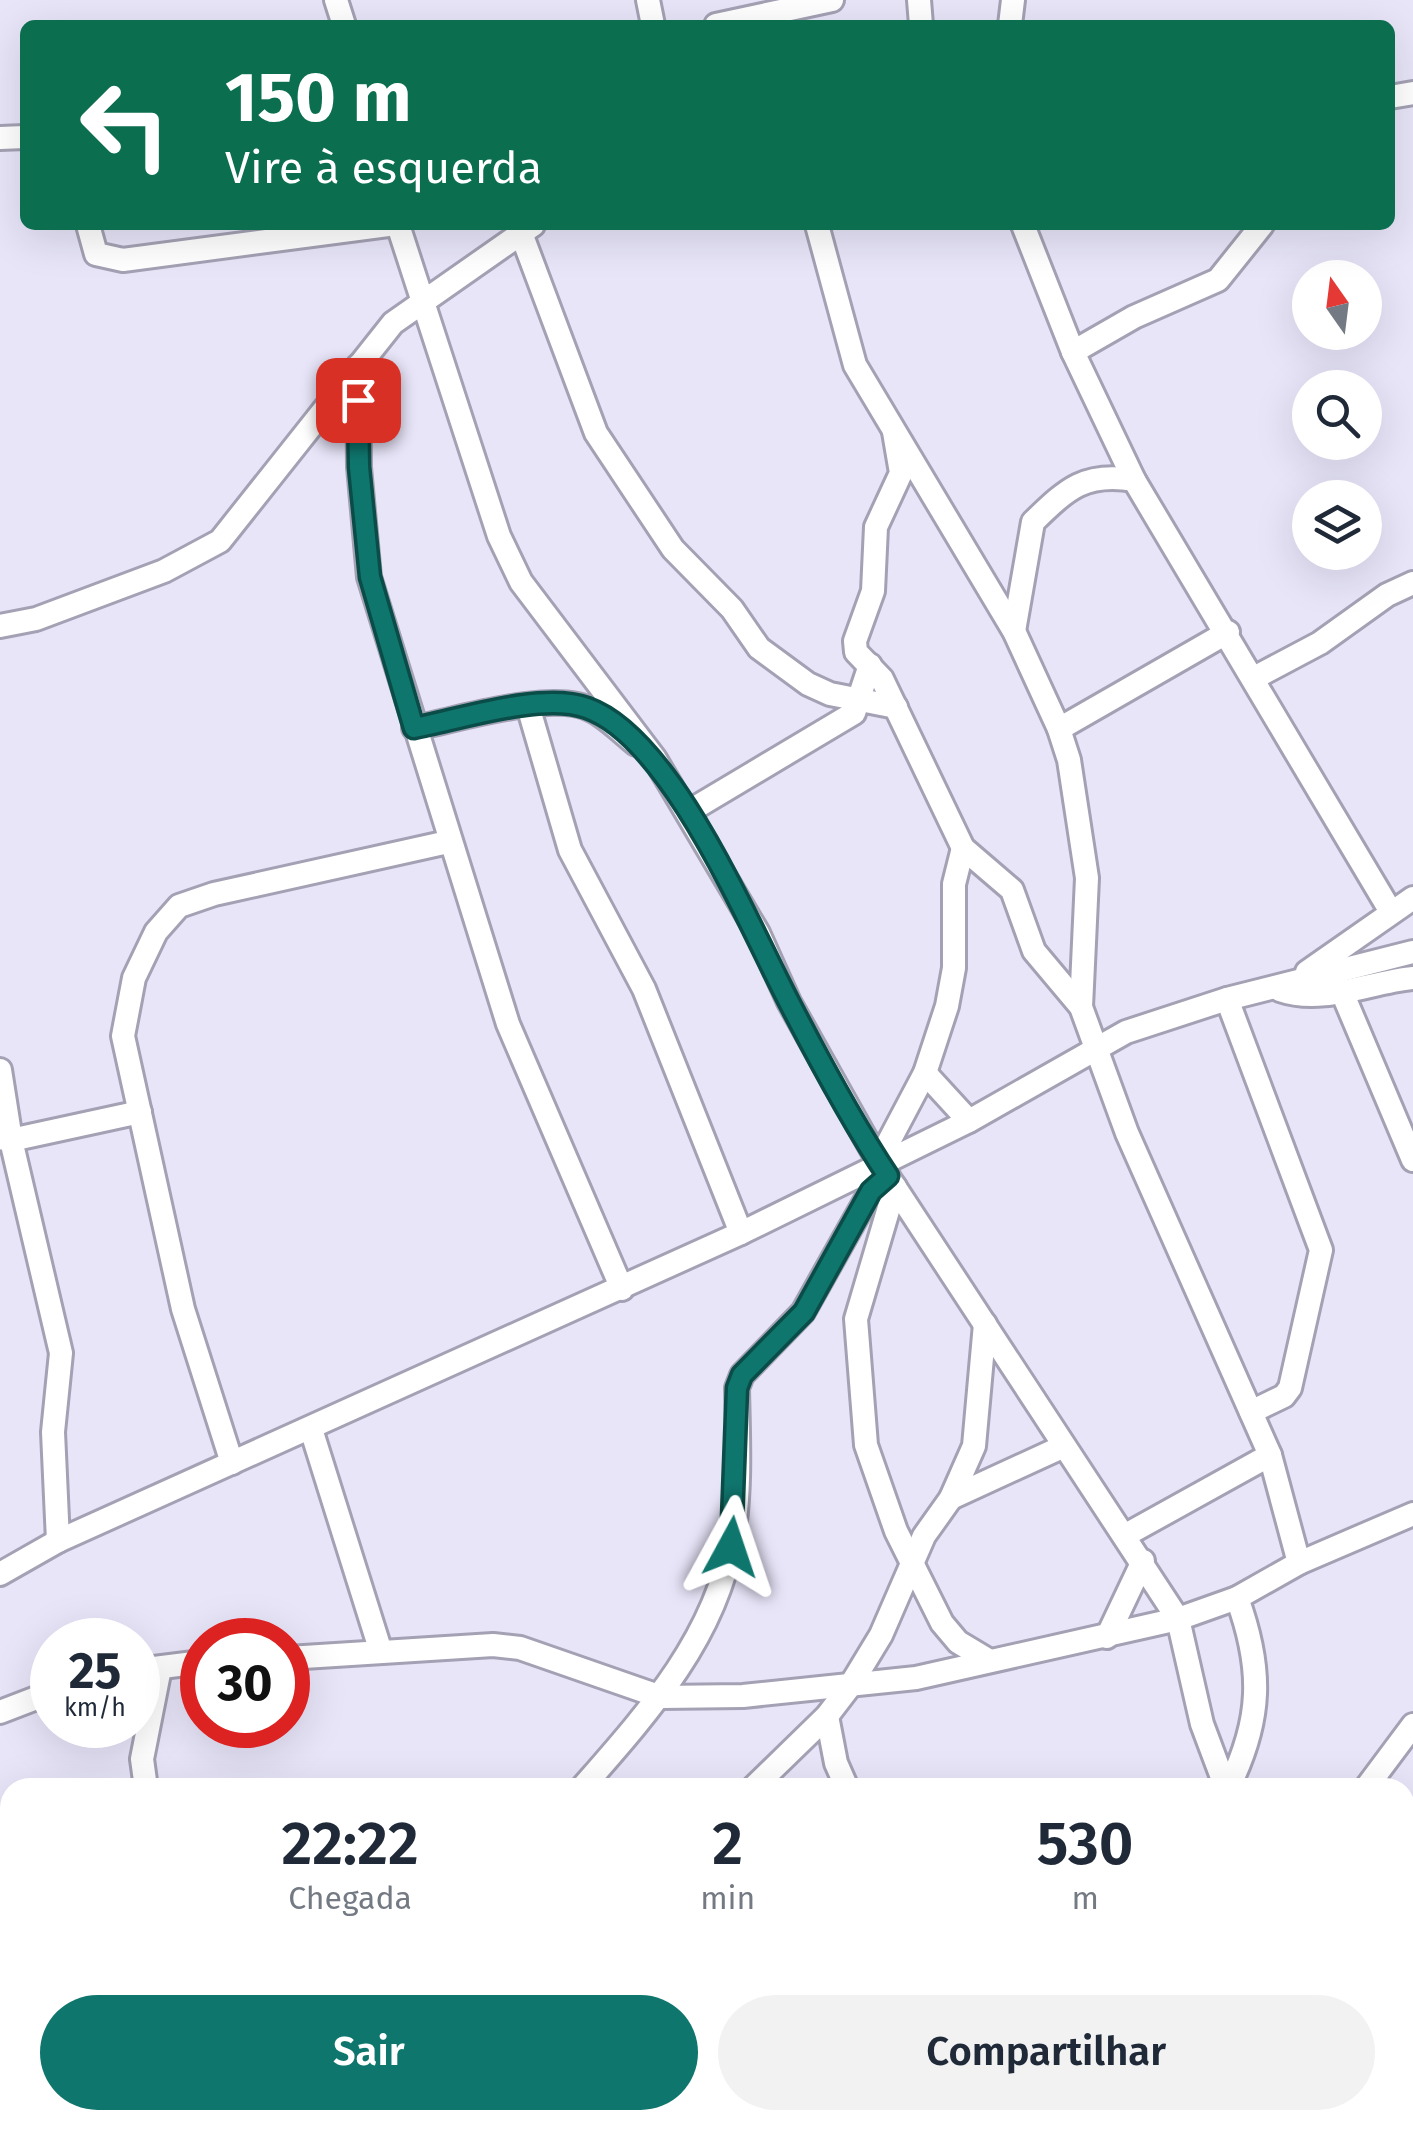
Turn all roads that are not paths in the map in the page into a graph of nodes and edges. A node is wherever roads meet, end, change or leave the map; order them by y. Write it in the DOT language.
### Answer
graph roads {
  1 [pos="832,0"];
  2 [pos="739,20"];
  3 [pos="89,230"];
  4 [pos="350,230"];
  5 [pos="400,230"];
  6 [pos="522,230"];
  7 [pos="525,230"];
  8 [pos="818,230"];
  9 [pos="1025,230"];
  10 [pos="1258,230"];
  11 [pos="493,256"];
  12 [pos="535,270"];
  13 [pos="423,299"];
  14 [pos="1073,352"];
  15 [pos="358,366"];
  16 [pos="894,432"];
  17 [pos="1134,480"];
  18 [pos="1413,583"];
  19 [pos="0,626"];
  20 [pos="1014,632"];
  21 [pos="1228,632"];
  22 [pos="870,665"];
  23 [pos="1254,678"];
  24 [pos="861,700"];
  25 [pos="528,706"];
  26 [pos="896,707"];
  27 [pos="414,728"];
  28 [pos="1059,729"];
  29 [pos="655,759"];
  30 [pos="688,812"];
  31 [pos="448,842"];
  32 [pos="963,848"];
  33 [pos="1413,898"];
  34 [pos="1391,912"];
  35 [pos="1413,952"];
  36 [pos="1413,978"];
  37 [pos="1282,984"];
  38 [pos="1342,992"];
  39 [pos="1227,999"];
  40 [pos="1081,1007"];
  41 [pos="1096,1046"];
  42 [pos="0,1070"];
  43 [pos="925,1073"];
  44 [pos="1390,1104"];
  45 [pos="140,1112"];
  46 [pos="1413,1114"];
  47 [pos="970,1121"];
  48 [pos="6,1139"];
  49 [pos="1412,1156"];
  50 [pos="888,1173"];
  51 [pos="742,1234"];
  52 [pos="622,1288"];
  53 [pos="985,1324"];
  54 [pos="1251,1412"];
  55 [pos="310,1429"];
  56 [pos="1062,1446"];
  57 [pos="1270,1455"];
  58 [pos="232,1463"];
  59 [pos="952,1498"];
  60 [pos="1409,1519"];
  61 [pos="1124,1536"];
  62 [pos="58,1542"];
  63 [pos="1143,1561"];
  64 [pos="910,1562"];
  65 [pos="1299,1564"];
  66 [pos="0,1574"];
  67 [pos="1237,1598"];
  68 [pos="1178,1618"];
  69 [pos="1107,1637"];
  70 [pos="381,1652"];
  71 [pos="310,1657"];
  72 [pos="988,1660"];
  73 [pos="850,1686"];
  74 [pos="661,1697"];
  75 [pos="30,1700"];
  76 [pos="0,1712"];
  77 [pos="826,1716"];
  78 [pos="1413,1725"];
  79 [pos="143,1748"];
  80 [pos="142,1760"];
  81 [pos="130,1778"];
  82 [pos="145,1778"];
  83 [pos="591,1778"];
  84 [pos="763,1778"];
  85 [pos="843,1778"];
  86 [pos="1223,1778"];
  87 [pos="1232,1778"];
  88 [pos="1373,1778"];
  1 -- 2 [label="street"];
  3 -- 4 [label="street"];
  5 -- 13 [label="street"];
  6 -- 11 [label="street"];
  7 -- 12 [label="street"];
  8 -- 16 [label="street"];
  9 -- 14 [label="street"];
  10 -- 14 [label="street"];
  11 -- 12 [label="street"];
  11 -- 13 [label="street"];
  12 -- 24 [label="street"];
  13 -- 15 [label="street"];
  13 -- 29 [label="street"];
  14 -- 17 [label="street"];
  15 -- 19 [label="street"];
  15 -- 27 [label="street"];
  16 -- 20 [label="street"];
  16 -- 22 [label="street"];
  17 -- 20 [label="street"];
  17 -- 21 [label="street"];
  18 -- 23 [label="street"];
  20 -- 28 [label="street"];
  21 -- 23 [label="street"];
  21 -- 28 [label="street"];
  22 -- 24 [label="street"];
  22 -- 26 [label="street"];
  23 -- 34 [label="street"];
  24 -- 26 [label="street"];
  24 -- 30 [label="street"];
  25 -- 27 [label="street"];
  25 -- 29 [label="street"];
  25 -- 51 [label="street"];
  26 -- 32 [label="street"];
  27 -- 31 [label="street"];
  28 -- 40 [label="street"];
  29 -- 30 [label="street"];
  30 -- 50 [label="street"];
  31 -- 45 [label="street"];
  31 -- 52 [label="street"];
  32 -- 40 [label="street"];
  32 -- 43 [label="street"];
  33 -- 34 [label="street"];
  34 -- 37 [label="street"];
  35 -- 37 [label="street"];
  36 -- 38 [label="street"];
  37 -- 38 [label="street"];
  37 -- 39 [label="street"];
  38 -- 44 [label="street"];
  39 -- 41 [label="street"];
  39 -- 54 [label="street"];
  40 -- 41 [label="street"];
  41 -- 47 [label="street"];
  41 -- 54 [label="street"];
  42 -- 48 [label="street"];
  43 -- 47 [label="street"];
  43 -- 50 [label="street"];
  44 -- 46 [label="street"];
  44 -- 49 [label="street"];
  45 -- 48 [label="street"];
  45 -- 58 [label="street"];
  47 -- 50 [label="street"];
  48 -- 62 [label="street"];
  50 -- 51 [label="street"];
  50 -- 53 [label="street"];
  50 -- 64 [label="street"];
  50 -- 74 [label="street"];
  51 -- 52 [label="street"];
  52 -- 55 [label="street"];
  53 -- 56 [label="street"];
  53 -- 59 [label="street"];
  54 -- 57 [label="street"];
  55 -- 58 [label="street"];
  55 -- 70 [label="street"];
  56 -- 59 [label="street"];
  56 -- 61 [label="street"];
  57 -- 61 [label="street"];
  57 -- 65 [label="street"];
  58 -- 62 [label="street"];
  59 -- 64 [label="street"];
  60 -- 65 [label="street"];
  61 -- 63 [label="street"];
  62 -- 66 [label="street"];
  63 -- 68 [label="street"];
  63 -- 69 [label="street"];
  64 -- 72 [label="street"];
  64 -- 73 [label="street"];
  65 -- 67 [label="street"];
  67 -- 68 [label="street"];
  67 -- 87 [label="street"];
  68 -- 69 [label="street"];
  68 -- 86 [label="street"];
  69 -- 72 [label="street"];
  70 -- 71 [label="street"];
  70 -- 74 [label="street"];
  72 -- 73 [label="street"];
  73 -- 74 [label="street"];
  73 -- 77 [label="street"];
  74 -- 83 [label="street"];
  75 -- 76 [label="street"];
  77 -- 84 [label="street"];
  77 -- 85 [label="street"];
  78 -- 88 [label="street"];
  79 -- 80 [label="street"];
  80 -- 81 [label="street"];
  80 -- 82 [label="street"];
}
